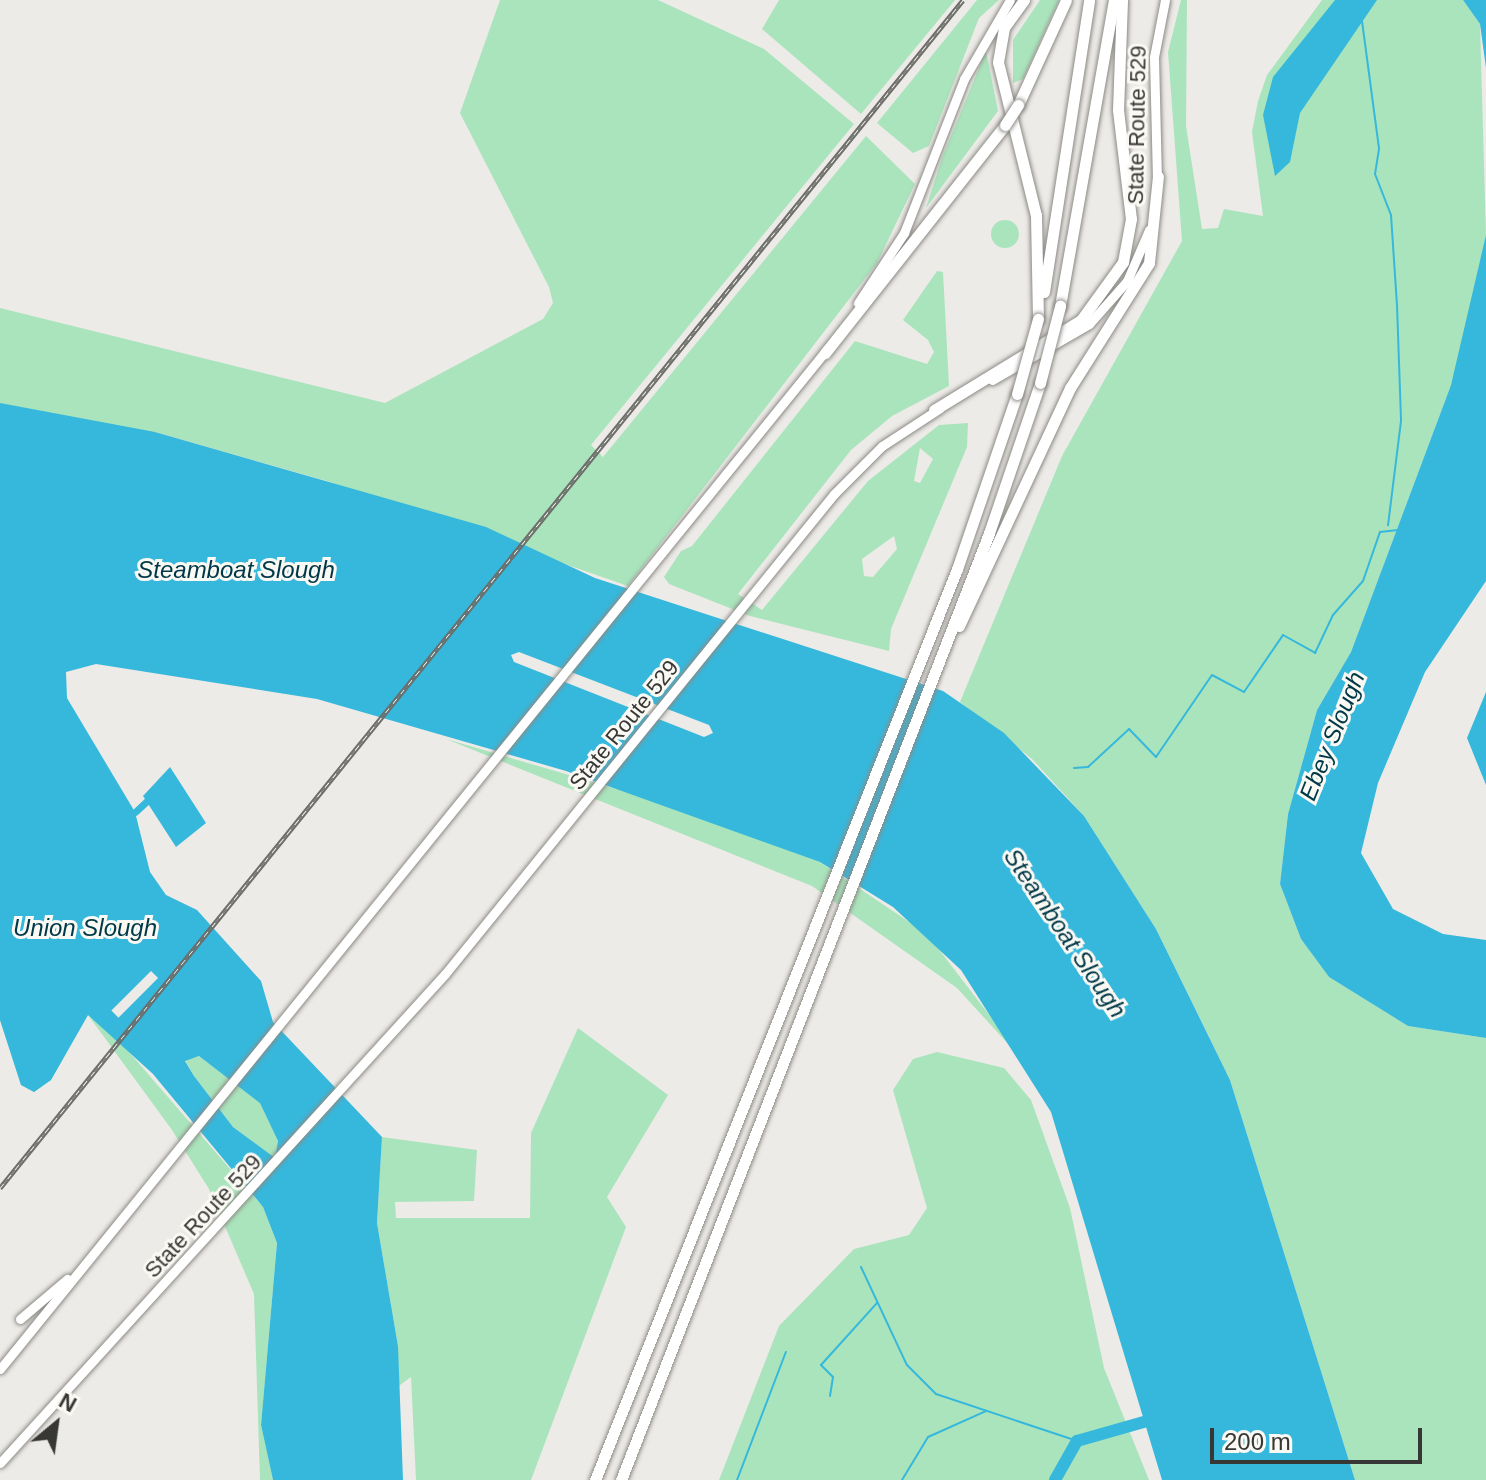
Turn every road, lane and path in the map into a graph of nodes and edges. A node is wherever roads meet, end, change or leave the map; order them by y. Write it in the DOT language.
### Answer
graph roads {
  1 [pos="1010,0"];
  2 [pos="1024,0"];
  3 [pos="1066,0"];
  4 [pos="1089,0"];
  5 [pos="1114,0"];
  6 [pos="1122,0"];
  7 [pos="1165,0"];
  8 [pos="1158,176"];
  9 [pos="1038,319"];
  10 [pos="825,353"];
  11 [pos="934,410"];
  12 [pos="943,650"];
  13 [pos="90,1258"];
  14 [pos="20,1319"];
  15 [pos="0,1369"];
  16 [pos="0,1463"];
  17 [pos="595,1480"];
  18 [pos="621,1480"];
  1 -- 10 [label="main road"];
  2 -- 9 [label="highway"];
  3 -- 10 [label="highway, bridge"];
  4 -- 9 [label="highway"];
  5 -- 12 [label="highway, bridge"];
  6 -- 11 [label="highway"];
  7 -- 8 [label="main road, State Route 529"];
  8 -- 11 [label="main road, State Route 529"];
  8 -- 12 [label="highway"];
  9 -- 17 [label="highway, bridge"];
  10 -- 13 [label="main road"];
  11 -- 16 [label="main road, State Route 529"];
  12 -- 18 [label="highway"];
  13 -- 14 [label="main road"];
  13 -- 15 [label="main road"];
}
